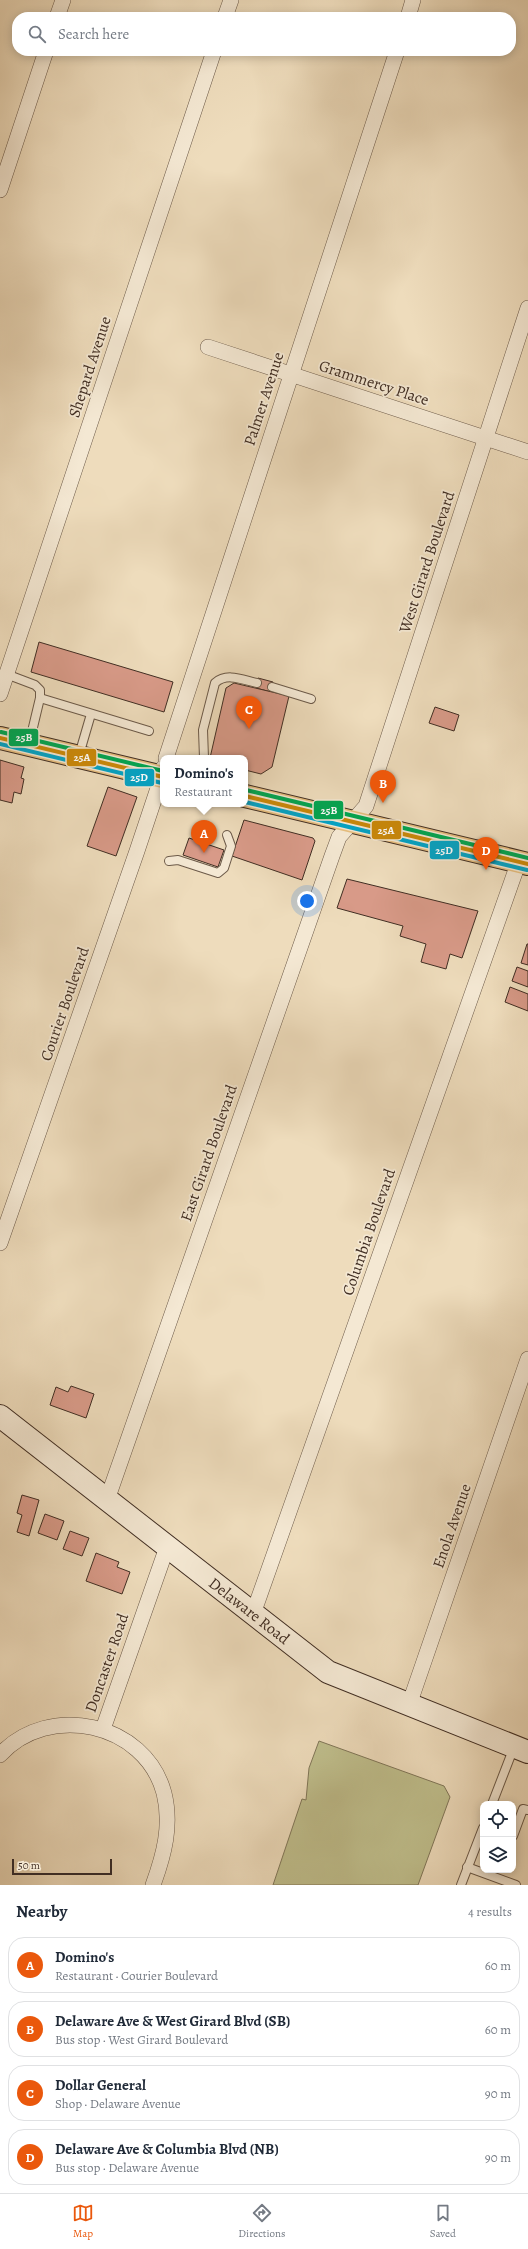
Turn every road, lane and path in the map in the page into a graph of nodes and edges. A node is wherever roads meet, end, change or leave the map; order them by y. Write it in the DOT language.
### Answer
graph roads {
  1 [pos="63,0"];
  2 [pos="231,0"];
  3 [pos="413,0"];
  4 [pos="59,12"];
  5 [pos="227,12"];
  6 [pos="409,12"];
  7 [pos="44,56"];
  8 [pos="212,56"];
  9 [pos="395,56"];
  10 [pos="0,190"];
  11 [pos="528,308"];
  12 [pos="208,347"];
  13 [pos="291,375"];
  14 [pos="486,438"];
  15 [pos="528,452"];
  16 [pos="6,674"];
  17 [pos="257,683"];
  18 [pos="272,687"];
  19 [pos="0,694"];
  20 [pos="40,698"];
  21 [pos="311,699"];
  22 [pos="91,714"];
  23 [pos="149,731"];
  24 [pos="0,738"];
  25 [pos="28,745"];
  26 [pos="168,755"];
  27 [pos="204,755"];
  28 [pos="79,757"];
  29 [pos="160,769"];
  30 [pos="160,779"];
  31 [pos="248,797"];
  32 [pos="352,822"];
  33 [pos="227,835"];
  34 [pos="169,861"];
  35 [pos="523,862"];
  36 [pos="0,1242"];
  37 [pos="528,1359"];
  38 [pos="0,1416"];
  39 [pos="107,1500"];
  40 [pos="167,1547"];
  41 [pos="253,1614"];
  42 [pos="409,1705"];
  43 [pos="103,1729"];
  44 [pos="521,1749"];
  45 [pos="0,1755"];
  46 [pos="494,1801"];
  47 [pos="528,1810"];
  48 [pos="516,1828"];
  49 [pos="480,1835"];
  50 [pos="467,1867"];
  51 [pos="499,1873"];
  52 [pos="497,1878"];
  53 [pos="153,1885"];
  54 [pos="461,1885"];
  55 [pos="516,1885"];
  1 -- 4 [label="street"];
  2 -- 5 [label="street"];
  3 -- 6 [label="street"];
  7 -- 10 [label="street"];
  8 -- 16 [label="street, Shepard Avenue"];
  9 -- 13 [label="street, Palmer Avenue"];
  11 -- 14 [label="street, West Girard Boulevard"];
  12 -- 13 [label="street, Grammercy Place"];
  13 -- 14 [label="street, Grammercy Place"];
  13 -- 26 [label="street, Palmer Avenue"];
  14 -- 15 [label="street, Grammercy Place"];
  14 -- 32 [label="street, West Girard Boulevard"];
  16 -- 19 [label="street, Shepard Avenue"];
  16 -- 20 [label="lane"];
  17 -- 27 [label="lane"];
  18 -- 21 [label="lane"];
  20 -- 22 [label="lane"];
  20 -- 25 [label="lane"];
  22 -- 23 [label="lane"];
  22 -- 28 [label="lane"];
  24 -- 25 [label="main road"];
  25 -- 28 [label="main road"];
  28 -- 29 [label="main road"];
  30 -- 36 [label="street, Courier Boulevard"];
  31 -- 32 [label="main road"];
  32 -- 35 [label="main road"];
  32 -- 39 [label="street, East Girard Boulevard"];
  33 -- 34 [label="lane"];
  35 -- 41 [label="street, Columbia Boulevard"];
  37 -- 42 [label="street, Enola Avenue"];
  38 -- 39 [label="street, Delaware Road"];
  39 -- 40 [label="street, Delaware Road"];
  40 -- 41 [label="street, Delaware Road"];
  40 -- 43 [label="street, Doncaster Road"];
  41 -- 42 [label="street, Delaware Road"];
  42 -- 44 [label="street, Delaware Road"];
  43 -- 45 [label="street"];
  43 -- 53 [label="street, Doncaster Road"];
  44 -- 46 [label="lane"];
  47 -- 48 [label="lane"];
  49 -- 50 [label="lane"];
  50 -- 52 [label="lane"];
  50 -- 54 [label="lane"];
  51 -- 52 [label="lane"];
  52 -- 55 [label="lane"];
}
